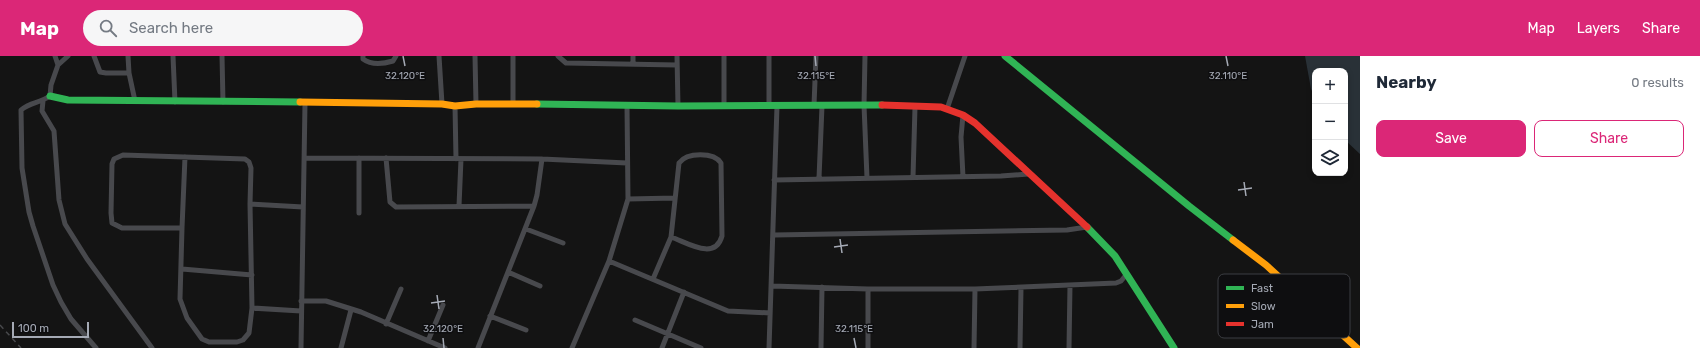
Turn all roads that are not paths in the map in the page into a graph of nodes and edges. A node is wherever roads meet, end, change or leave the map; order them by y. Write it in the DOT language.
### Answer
graph roads {
  1 [pos="55,56"];
  2 [pos="68,56"];
  3 [pos="94,56"];
  4 [pos="128,56"];
  5 [pos="173,56"];
  6 [pos="222,56"];
  7 [pos="362,56"];
  8 [pos="396,56"];
  9 [pos="439,56"];
  10 [pos="475,56"];
  11 [pos="513,56"];
  12 [pos="558,56"];
  13 [pos="633,56"];
  14 [pos="677,56"];
  15 [pos="724,56"];
  16 [pos="769,56"];
  17 [pos="816,56"];
  18 [pos="865,56"];
  19 [pos="965,56"];
  20 [pos="1005,56"];
  21 [pos="633,63"];
  22 [pos="58,65"];
  23 [pos="677,65"];
  24 [pos="130,73"];
  25 [pos="50,96"];
  26 [pos="43,101"];
  27 [pos="135,101"];
  28 [pos="175,102"];
  29 [pos="223,102"];
  30 [pos="305,103"];
  31 [pos="442,104"];
  32 [pos="476,104"];
  33 [pos="513,104"];
  34 [pos="814,105"];
  35 [pos="864,105"];
  36 [pos="455,106"];
  37 [pos="627,106"];
  38 [pos="678,106"];
  39 [pos="724,106"];
  40 [pos="768,106"];
  41 [pos="777,106"];
  42 [pos="822,106"];
  43 [pos="915,107"];
  44 [pos="947,109"];
  45 [pos="963,115"];
  46 [pos="185,157"];
  47 [pos="304,158"];
  48 [pos="359,158"];
  49 [pos="386,158"];
  50 [pos="458,159"];
  51 [pos="542,159"];
  52 [pos="627,163"];
  53 [pos="1028,174"];
  54 [pos="913,177"];
  55 [pos="963,177"];
  56 [pos="819,178"];
  57 [pos="867,178"];
  58 [pos="774,180"];
  59 [pos="674,198"];
  60 [pos="628,199"];
  61 [pos="250,204"];
  62 [pos="459,206"];
  63 [pos="534,206"];
  64 [pos="303,207"];
  65 [pos="359,213"];
  66 [pos="1087,227"];
  67 [pos="182,228"];
  68 [pos="526,229"];
  69 [pos="774,235"];
  70 [pos="671,237"];
  71 [pos="563,243"];
  72 [pos="609,261"];
  73 [pos="182,269"];
  74 [pos="508,272"];
  75 [pos="1277,274"];
  76 [pos="1126,275"];
  77 [pos="252,276"];
  78 [pos="653,280"];
  79 [pos="1070,285"];
  80 [pos="540,286"];
  81 [pos="772,286"];
  82 [pos="822,287"];
  83 [pos="1021,288"];
  84 [pos="401,289"];
  85 [pos="868,289"];
  86 [pos="975,289"];
  87 [pos="684,292"];
  88 [pos="301,301"];
  89 [pos="443,305"];
  90 [pos="252,308"];
  91 [pos="351,310"];
  92 [pos="301,312"];
  93 [pos="770,313"];
  94 [pos="490,316"];
  95 [pos="634,320"];
  96 [pos="386,324"];
  97 [pos="526,330"];
  98 [pos="667,334"];
  99 [pos="1346,338"];
  100 [pos="428,341"];
  101 [pos="573,346"];
  102 [pos="96,348"];
  103 [pos="152,348"];
  104 [pos="301,348"];
  105 [pos="341,348"];
  106 [pos="445,348"];
  107 [pos="478,348"];
  108 [pos="580,348"];
  109 [pos="662,348"];
  110 [pos="701,348"];
  111 [pos="769,348"];
  112 [pos="821,348"];
  113 [pos="868,348"];
  114 [pos="974,348"];
  115 [pos="1020,348"];
  116 [pos="1069,348"];
  117 [pos="1174,348"];
  118 [pos="1357,348"];
  1 -- 22 [label="street"];
  2 -- 22 [label="street"];
  3 -- 24 [label="street"];
  4 -- 24 [label="street"];
  5 -- 28 [label="street"];
  6 -- 29 [label="street"];
  7 -- 8 [label="street"];
  9 -- 31 [label="street"];
  10 -- 32 [label="street"];
  11 -- 33 [label="street"];
  12 -- 21 [label="street"];
  13 -- 21 [label="street"];
  14 -- 23 [label="street"];
  15 -- 39 [label="street"];
  16 -- 40 [label="street"];
  17 -- 34 [label="street"];
  18 -- 35 [label="street"];
  19 -- 44 [label="street"];
  20 -- 75 [label="street"];
  21 -- 23 [label="street"];
  22 -- 25 [label="street"];
  23 -- 38 [label="street"];
  24 -- 27 [label="street"];
  25 -- 26 [label="street"];
  25 -- 27 [label="street"];
  26 -- 102 [label="street"];
  26 -- 103 [label="street"];
  27 -- 28 [label="street"];
  28 -- 29 [label="street"];
  29 -- 30 [label="street"];
  30 -- 31 [label="street"];
  30 -- 47 [label="street"];
  31 -- 36 [label="street"];
  32 -- 33 [label="street"];
  32 -- 36 [label="street"];
  33 -- 37 [label="street"];
  34 -- 41 [label="street"];
  34 -- 42 [label="street"];
  35 -- 42 [label="street"];
  35 -- 43 [label="street"];
  35 -- 57 [label="street"];
  36 -- 50 [label="street"];
  37 -- 38 [label="street"];
  37 -- 52 [label="street"];
  38 -- 39 [label="street"];
  39 -- 40 [label="street"];
  40 -- 41 [label="street"];
  41 -- 58 [label="street"];
  42 -- 56 [label="street"];
  43 -- 44 [label="street"];
  43 -- 54 [label="street"];
  44 -- 45 [label="street"];
  45 -- 53 [label="street"];
  45 -- 55 [label="street"];
  46 -- 61 [label="street"];
  46 -- 67 [label="street"];
  46 -- 67 [label="street"];
  47 -- 48 [label="street"];
  47 -- 64 [label="street"];
  48 -- 49 [label="street"];
  48 -- 65 [label="street"];
  49 -- 50 [label="street"];
  49 -- 62 [label="street"];
  50 -- 51 [label="street"];
  50 -- 62 [label="street"];
  51 -- 52 [label="street"];
  51 -- 63 [label="street"];
  52 -- 60 [label="street"];
  53 -- 55 [label="street"];
  53 -- 66 [label="street"];
  54 -- 55 [label="street"];
  54 -- 57 [label="street"];
  56 -- 57 [label="street"];
  56 -- 58 [label="street"];
  58 -- 69 [label="street"];
  59 -- 60 [label="street"];
  59 -- 70 [label="street"];
  59 -- 70 [label="street"];
  60 -- 72 [label="street"];
  61 -- 64 [label="street"];
  61 -- 77 [label="street"];
  62 -- 63 [label="street"];
  63 -- 68 [label="street"];
  64 -- 88 [label="street"];
  66 -- 69 [label="street"];
  66 -- 76 [label="street"];
  67 -- 73 [label="street"];
  68 -- 71 [label="street"];
  68 -- 74 [label="street"];
  69 -- 81 [label="street"];
  70 -- 78 [label="street"];
  72 -- 78 [label="street"];
  72 -- 101 [label="street"];
  73 -- 77 [label="street"];
  73 -- 90 [label="street"];
  74 -- 80 [label="street"];
  74 -- 94 [label="street"];
  76 -- 79 [label="street"];
  76 -- 117 [label="street"];
  77 -- 90 [label="street"];
  78 -- 87 [label="street"];
  79 -- 83 [label="street"];
  79 -- 116 [label="street"];
  81 -- 82 [label="street"];
  81 -- 93 [label="street"];
  82 -- 85 [label="street"];
  82 -- 112 [label="street"];
  83 -- 86 [label="street"];
  83 -- 115 [label="street"];
  84 -- 96 [label="street"];
  85 -- 86 [label="street"];
  85 -- 113 [label="street"];
  86 -- 114 [label="street"];
  87 -- 93 [label="street"];
  87 -- 98 [label="street"];
  88 -- 91 [label="street"];
  88 -- 92 [label="street"];
  89 -- 100 [label="street"];
  90 -- 92 [label="street"];
  91 -- 96 [label="street"];
  91 -- 105 [label="street"];
  92 -- 104 [label="street"];
  93 -- 111 [label="street"];
  94 -- 97 [label="street"];
  94 -- 107 [label="street"];
  95 -- 98 [label="street"];
  96 -- 100 [label="street"];
  98 -- 109 [label="street"];
  98 -- 110 [label="street"];
  99 -- 118 [label="street"];
  100 -- 106 [label="street"];
  101 -- 108 [label="street"];
}
